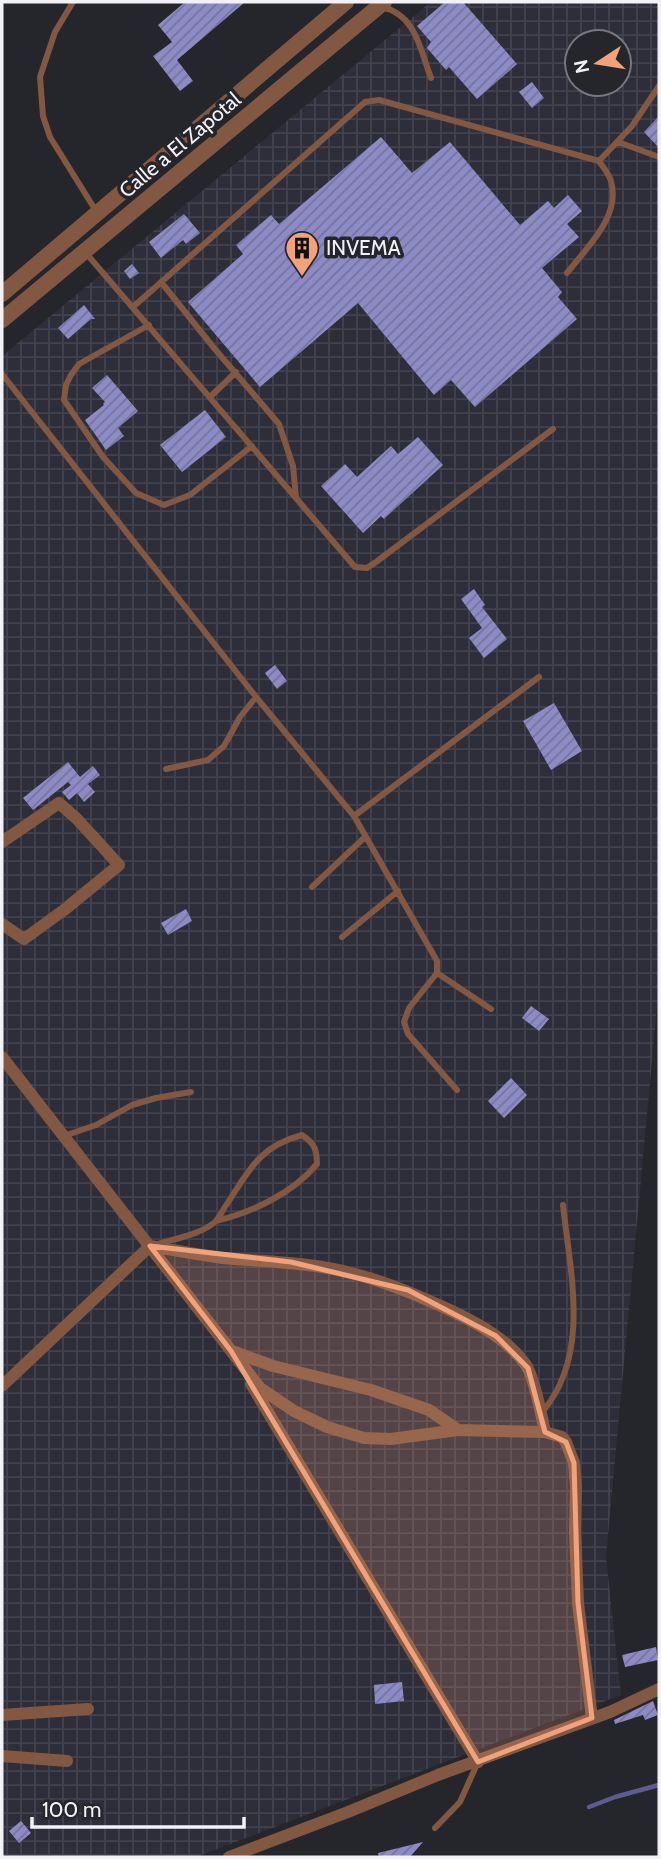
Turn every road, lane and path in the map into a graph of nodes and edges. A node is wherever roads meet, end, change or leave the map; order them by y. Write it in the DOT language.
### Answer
graph roads {
  1 [pos="72,2"];
  2 [pos="346,2"];
  3 [pos="381,4"];
  4 [pos="431,78"];
  5 [pos="659,86"];
  6 [pos="618,142"];
  7 [pos="659,157"];
  8 [pos="600,161"];
  9 [pos="97,213"];
  10 [pos="85,251"];
  11 [pos="567,273"];
  12 [pos="162,282"];
  13 [pos="2,294"];
  14 [pos="133,307"];
  15 [pos="2,320"];
  16 [pos="149,325"];
  17 [pos="236,372"];
  18 [pos="2,374"];
  19 [pos="210,397"];
  20 [pos="553,429"];
  21 [pos="252,446"];
  22 [pos="296,498"];
  23 [pos="539,677"];
  24 [pos="256,697"];
  25 [pos="166,769"];
  26 [pos="354,816"];
  27 [pos="365,837"];
  28 [pos="2,842"];
  29 [pos="312,887"];
  30 [pos="398,891"];
  31 [pos="2,924"];
  32 [pos="342,937"];
  33 [pos="437,973"];
  34 [pos="491,1009"];
  35 [pos="2,1057"];
  36 [pos="457,1090"];
  37 [pos="191,1092"];
  38 [pos="64,1136"];
  39 [pos="563,1205"];
  40 [pos="216,1221"];
  41 [pos="150,1246"];
  42 [pos="231,1351"];
  43 [pos="2,1386"];
  44 [pos="541,1413"];
  45 [pos="458,1430"];
  46 [pos="545,1432"];
  47 [pos="659,1689"];
  48 [pos="88,1709"];
  49 [pos="2,1715"];
  50 [pos="592,1718"];
  51 [pos="2,1756"];
  52 [pos="67,1761"];
  53 [pos="478,1762"];
  54 [pos="435,1828"];
  55 [pos="229,1857"];
  1 -- 9 [label="lane"];
  2 -- 9 [label="street, Calle a El Zapotal"];
  3 -- 4 [label="lane"];
  3 -- 10 [label="street, Calle a El Zapotal"];
  5 -- 6 [label="lane"];
  6 -- 7 [label="lane"];
  6 -- 8 [label="lane"];
  8 -- 11 [label="lane"];
  8 -- 12 [label="lane"];
  9 -- 13 [label="street, Calle a El Zapotal"];
  10 -- 14 [label="lane"];
  10 -- 15 [label="street, Calle a El Zapotal"];
  12 -- 14 [label="lane"];
  12 -- 17 [label="lane"];
  14 -- 16 [label="lane"];
  16 -- 19 [label="lane"];
  16 -- 21 [label="lane"];
  17 -- 19 [label="lane"];
  17 -- 22 [label="lane"];
  18 -- 24 [label="lane"];
  19 -- 21 [label="lane"];
  20 -- 22 [label="lane"];
  21 -- 22 [label="lane"];
  23 -- 26 [label="lane"];
  24 -- 25 [label="lane"];
  24 -- 26 [label="lane"];
  26 -- 27 [label="lane"];
  27 -- 29 [label="lane"];
  27 -- 30 [label="lane"];
  28 -- 31 [label="street"];
  30 -- 32 [label="lane"];
  30 -- 33 [label="lane"];
  33 -- 34 [label="lane"];
  33 -- 36 [label="lane"];
  35 -- 38 [label="street"];
  37 -- 38 [label="lane"];
  38 -- 41 [label="street"];
  39 -- 44 [label="lane"];
  40 -- 40 [label="lane"];
  40 -- 41 [label="lane"];
  41 -- 42 [label="street"];
  41 -- 43 [label="street"];
  41 -- 44 [label="street"];
  42 -- 45 [label="street"];
  42 -- 45 [label="street"];
  42 -- 53 [label="street"];
  44 -- 46 [label="street"];
  45 -- 46 [label="street"];
  46 -- 50 [label="street"];
  47 -- 50 [label="street"];
  48 -- 49 [label="street"];
  50 -- 53 [label="street"];
  51 -- 52 [label="street"];
  53 -- 54 [label="lane"];
  53 -- 55 [label="street"];
}
